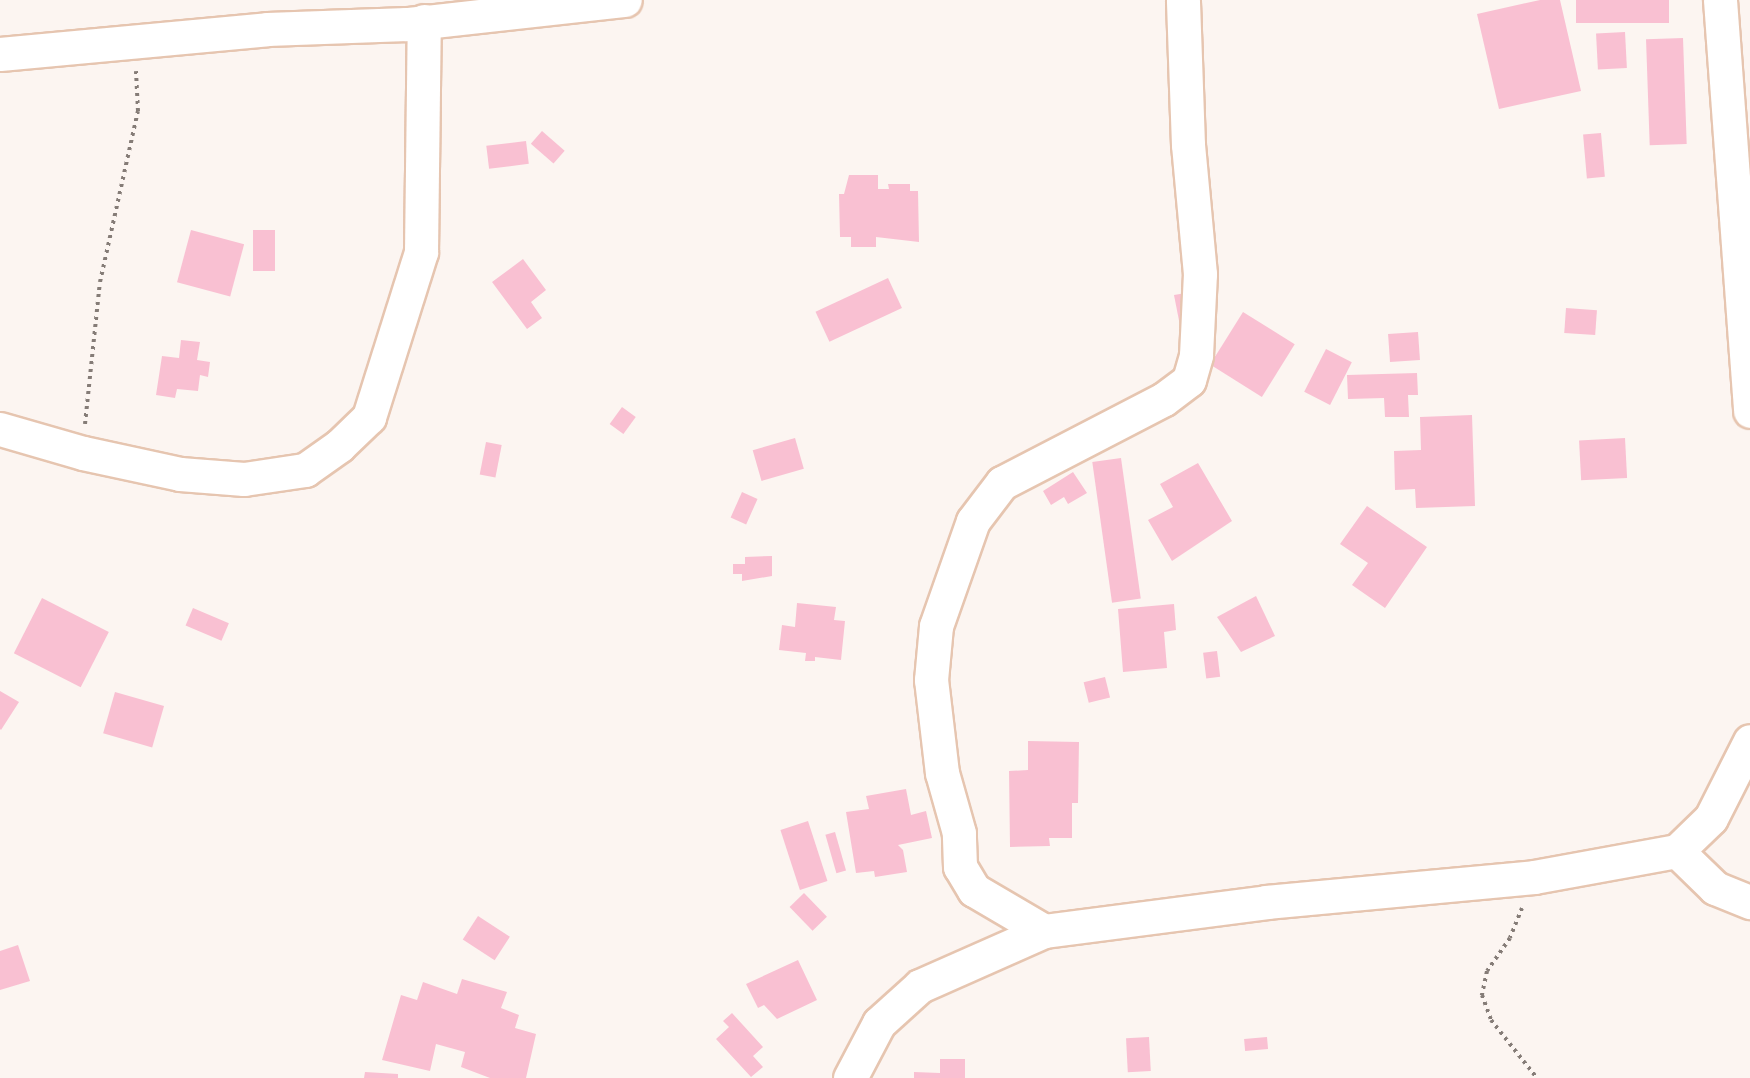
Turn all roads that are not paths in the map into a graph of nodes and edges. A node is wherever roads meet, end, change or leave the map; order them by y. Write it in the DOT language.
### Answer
graph roads {
  1 [pos="625,0"];
  2 [pos="1183,0"];
  3 [pos="1720,0"];
  4 [pos="566,4"];
  5 [pos="413,15"];
  6 [pos="0,54"];
  7 [pos="1750,411"];
  8 [pos="0,429"];
  9 [pos="1750,741"];
  10 [pos="1744,785"];
  11 [pos="1677,851"];
  12 [pos="1750,902"];
  13 [pos="1044,931"];
  14 [pos="850,1078"];
  1 -- 4 [label="street"];
  2 -- 13 [label="street"];
  3 -- 7 [label="street"];
  4 -- 5 [label="street"];
  5 -- 6 [label="street"];
  5 -- 8 [label="street"];
  9 -- 10 [label="street"];
  10 -- 11 [label="street"];
  11 -- 12 [label="street"];
  11 -- 13 [label="street"];
  13 -- 14 [label="street"];
}
